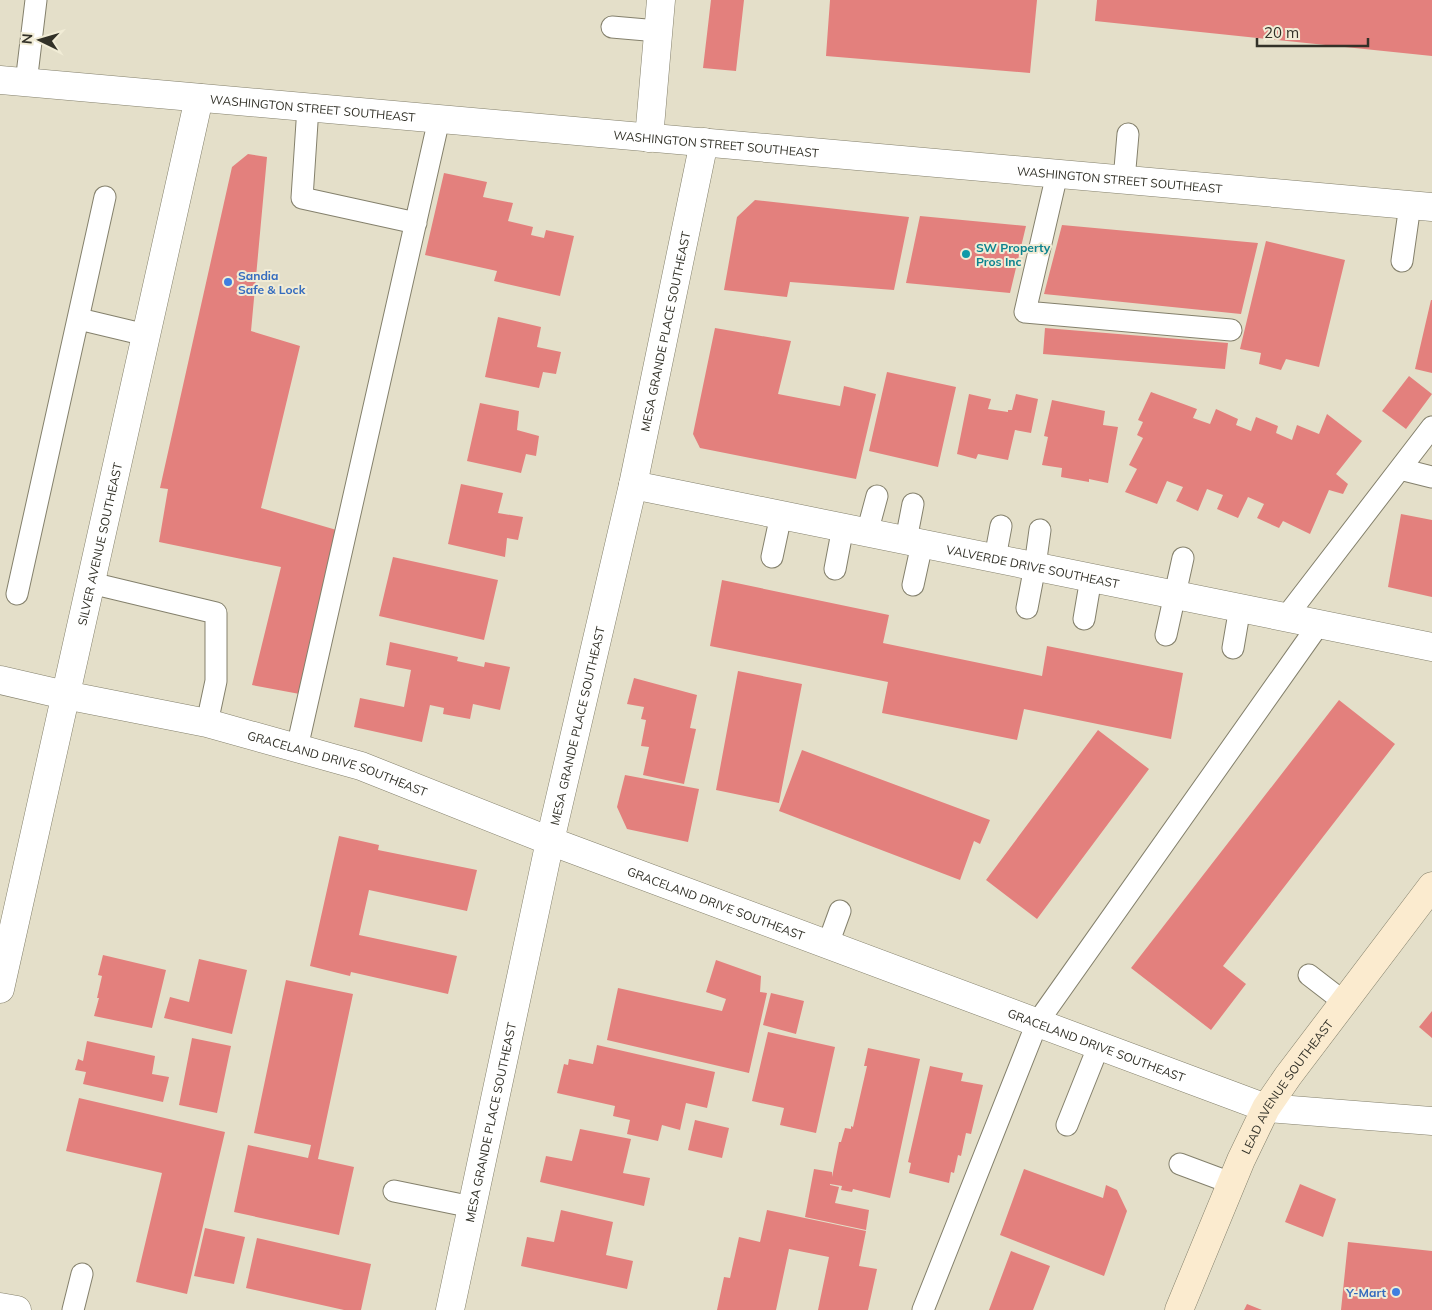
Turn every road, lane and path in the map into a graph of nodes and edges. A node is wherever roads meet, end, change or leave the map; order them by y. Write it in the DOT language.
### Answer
graph roads {
  1 [pos="36,0"];
  2 [pos="661,0"];
  3 [pos="612,27"];
  4 [pos="658,31"];
  5 [pos="13,81"];
  6 [pos="199,98"];
  7 [pos="308,107"];
  8 [pos="440,119"];
  9 [pos="1128,134"];
  10 [pos="649,138"];
  11 [pos="704,142"];
  12 [pos="1057,174"];
  13 [pos="1124,180"];
  14 [pos="105,197"];
  15 [pos="1421,206"];
  16 [pos="416,223"];
  17 [pos="1402,262"];
  18 [pos="78,319"];
  19 [pos="1230,330"];
  20 [pos="146,335"];
  21 [pos="1432,427"];
  22 [pos="1400,469"];
  23 [pos="1432,477"];
  24 [pos="633,485"];
  25 [pos="878,496"];
  26 [pos="913,504"];
  27 [pos="781,515"];
  28 [pos="1001,526"];
  29 [pos="855,530"];
  30 [pos="1040,530"];
  31 [pos="914,542"];
  32 [pos="772,557"];
  33 [pos="995,558"];
  34 [pos="1183,558"];
  35 [pos="1035,566"];
  36 [pos="834,570"];
  37 [pos="1091,578"];
  38 [pos="91,583"];
  39 [pos="913,585"];
  40 [pos="17,594"];
  41 [pos="1175,594"];
  42 [pos="1027,608"];
  43 [pos="1240,608"];
  44 [pos="1286,617"];
  45 [pos="1084,619"];
  46 [pos="1319,624"];
  47 [pos="1166,635"];
  48 [pos="1432,647"];
  49 [pos="1233,648"];
  50 [pos="0,680"];
  51 [pos="66,695"];
  52 [pos="207,723"];
  53 [pos="297,748"];
  54 [pos="550,841"];
  55 [pos="1428,899"];
  56 [pos="840,911"];
  57 [pos="828,944"];
  58 [pos="1309,975"];
  59 [pos="0,989"];
  60 [pos="1344,1002"];
  61 [pos="1038,1023"];
  62 [pos="1099,1045"];
  63 [pos="1266,1108"];
  64 [pos="1432,1121"];
  65 [pos="1067,1125"];
  66 [pos="1180,1164"];
  67 [pos="1231,1183"];
  68 [pos="394,1191"];
  69 [pos="472,1207"];
  70 [pos="82,1274"];
  71 [pos="918,1306"];
  72 [pos="0,1307"];
  73 [pos="16,1310"];
  74 [pos="73,1310"];
  75 [pos="450,1310"];
  76 [pos="1179,1310"];
  1 -- 5 [label="lane"];
  2 -- 4 [label="street"];
  3 -- 4 [label="lane"];
  4 -- 10 [label="street"];
  5 -- 6 [label="street, WASHINGTON STREET SOUTHEAST"];
  6 -- 7 [label="street, WASHINGTON STREET SOUTHEAST"];
  6 -- 20 [label="street, SILVER AVENUE SOUTHEAST"];
  7 -- 8 [label="street, WASHINGTON STREET SOUTHEAST"];
  7 -- 16 [label="lane"];
  8 -- 10 [label="street, WASHINGTON STREET SOUTHEAST"];
  8 -- 16 [label="lane"];
  9 -- 13 [label="lane"];
  10 -- 11 [label="street, WASHINGTON STREET SOUTHEAST"];
  11 -- 12 [label="street, WASHINGTON STREET SOUTHEAST"];
  11 -- 24 [label="street, MESA GRANDE PLACE SOUTHEAST"];
  12 -- 13 [label="street, WASHINGTON STREET SOUTHEAST"];
  12 -- 19 [label="lane"];
  13 -- 15 [label="street, WASHINGTON STREET SOUTHEAST"];
  14 -- 18 [label="lane"];
  15 -- 17 [label="lane"];
  16 -- 53 [label="lane"];
  18 -- 20 [label="lane"];
  18 -- 40 [label="lane"];
  20 -- 38 [label="street, SILVER AVENUE SOUTHEAST"];
  21 -- 22 [label="lane"];
  22 -- 23 [label="lane"];
  22 -- 44 [label="lane"];
  24 -- 27 [label="street, VALVERDE DRIVE SOUTHEAST"];
  24 -- 54 [label="street, MESA GRANDE PLACE SOUTHEAST"];
  25 -- 29 [label="lane"];
  26 -- 31 [label="lane"];
  27 -- 29 [label="street, VALVERDE DRIVE SOUTHEAST"];
  27 -- 32 [label="lane"];
  28 -- 33 [label="lane"];
  29 -- 31 [label="street, VALVERDE DRIVE SOUTHEAST"];
  29 -- 36 [label="lane"];
  30 -- 35 [label="lane"];
  31 -- 33 [label="street, VALVERDE DRIVE SOUTHEAST"];
  31 -- 39 [label="lane"];
  33 -- 35 [label="street, VALVERDE DRIVE SOUTHEAST"];
  34 -- 41 [label="lane"];
  35 -- 37 [label="street, VALVERDE DRIVE SOUTHEAST"];
  35 -- 42 [label="lane"];
  37 -- 41 [label="street, VALVERDE DRIVE SOUTHEAST"];
  37 -- 45 [label="lane"];
  38 -- 51 [label="street, SILVER AVENUE SOUTHEAST"];
  38 -- 52 [label="lane"];
  41 -- 43 [label="street, VALVERDE DRIVE SOUTHEAST"];
  41 -- 47 [label="lane"];
  43 -- 44 [label="street, VALVERDE DRIVE SOUTHEAST"];
  43 -- 49 [label="lane"];
  44 -- 46 [label="street, VALVERDE DRIVE SOUTHEAST"];
  46 -- 48 [label="street, VALVERDE DRIVE SOUTHEAST"];
  46 -- 61 [label="lane"];
  50 -- 51 [label="street, GRACELAND DRIVE SOUTHEAST"];
  51 -- 52 [label="street, GRACELAND DRIVE SOUTHEAST"];
  51 -- 59 [label="street, SILVER AVENUE SOUTHEAST"];
  52 -- 53 [label="street, GRACELAND DRIVE SOUTHEAST"];
  53 -- 54 [label="street, GRACELAND DRIVE SOUTHEAST"];
  54 -- 57 [label="street, GRACELAND DRIVE SOUTHEAST"];
  54 -- 69 [label="street, MESA GRANDE PLACE SOUTHEAST"];
  55 -- 60 [label="main road, LEAD AVENUE SOUTHEAST"];
  56 -- 57 [label="lane"];
  57 -- 61 [label="street, GRACELAND DRIVE SOUTHEAST"];
  58 -- 60 [label="lane"];
  60 -- 63 [label="main road, LEAD AVENUE SOUTHEAST"];
  61 -- 62 [label="street, GRACELAND DRIVE SOUTHEAST"];
  61 -- 71 [label="lane"];
  62 -- 63 [label="street, GRACELAND DRIVE SOUTHEAST"];
  62 -- 65 [label="lane"];
  63 -- 64 [label="street, GRACELAND DRIVE SOUTHEAST"];
  63 -- 67 [label="main road, LEAD AVENUE SOUTHEAST"];
  66 -- 67 [label="lane"];
  67 -- 76 [label="main road, LEAD AVENUE SOUTHEAST"];
  68 -- 69 [label="lane"];
  69 -- 75 [label="street, MESA GRANDE PLACE SOUTHEAST"];
  70 -- 74 [label="lane"];
  72 -- 73 [label="street"];
}
